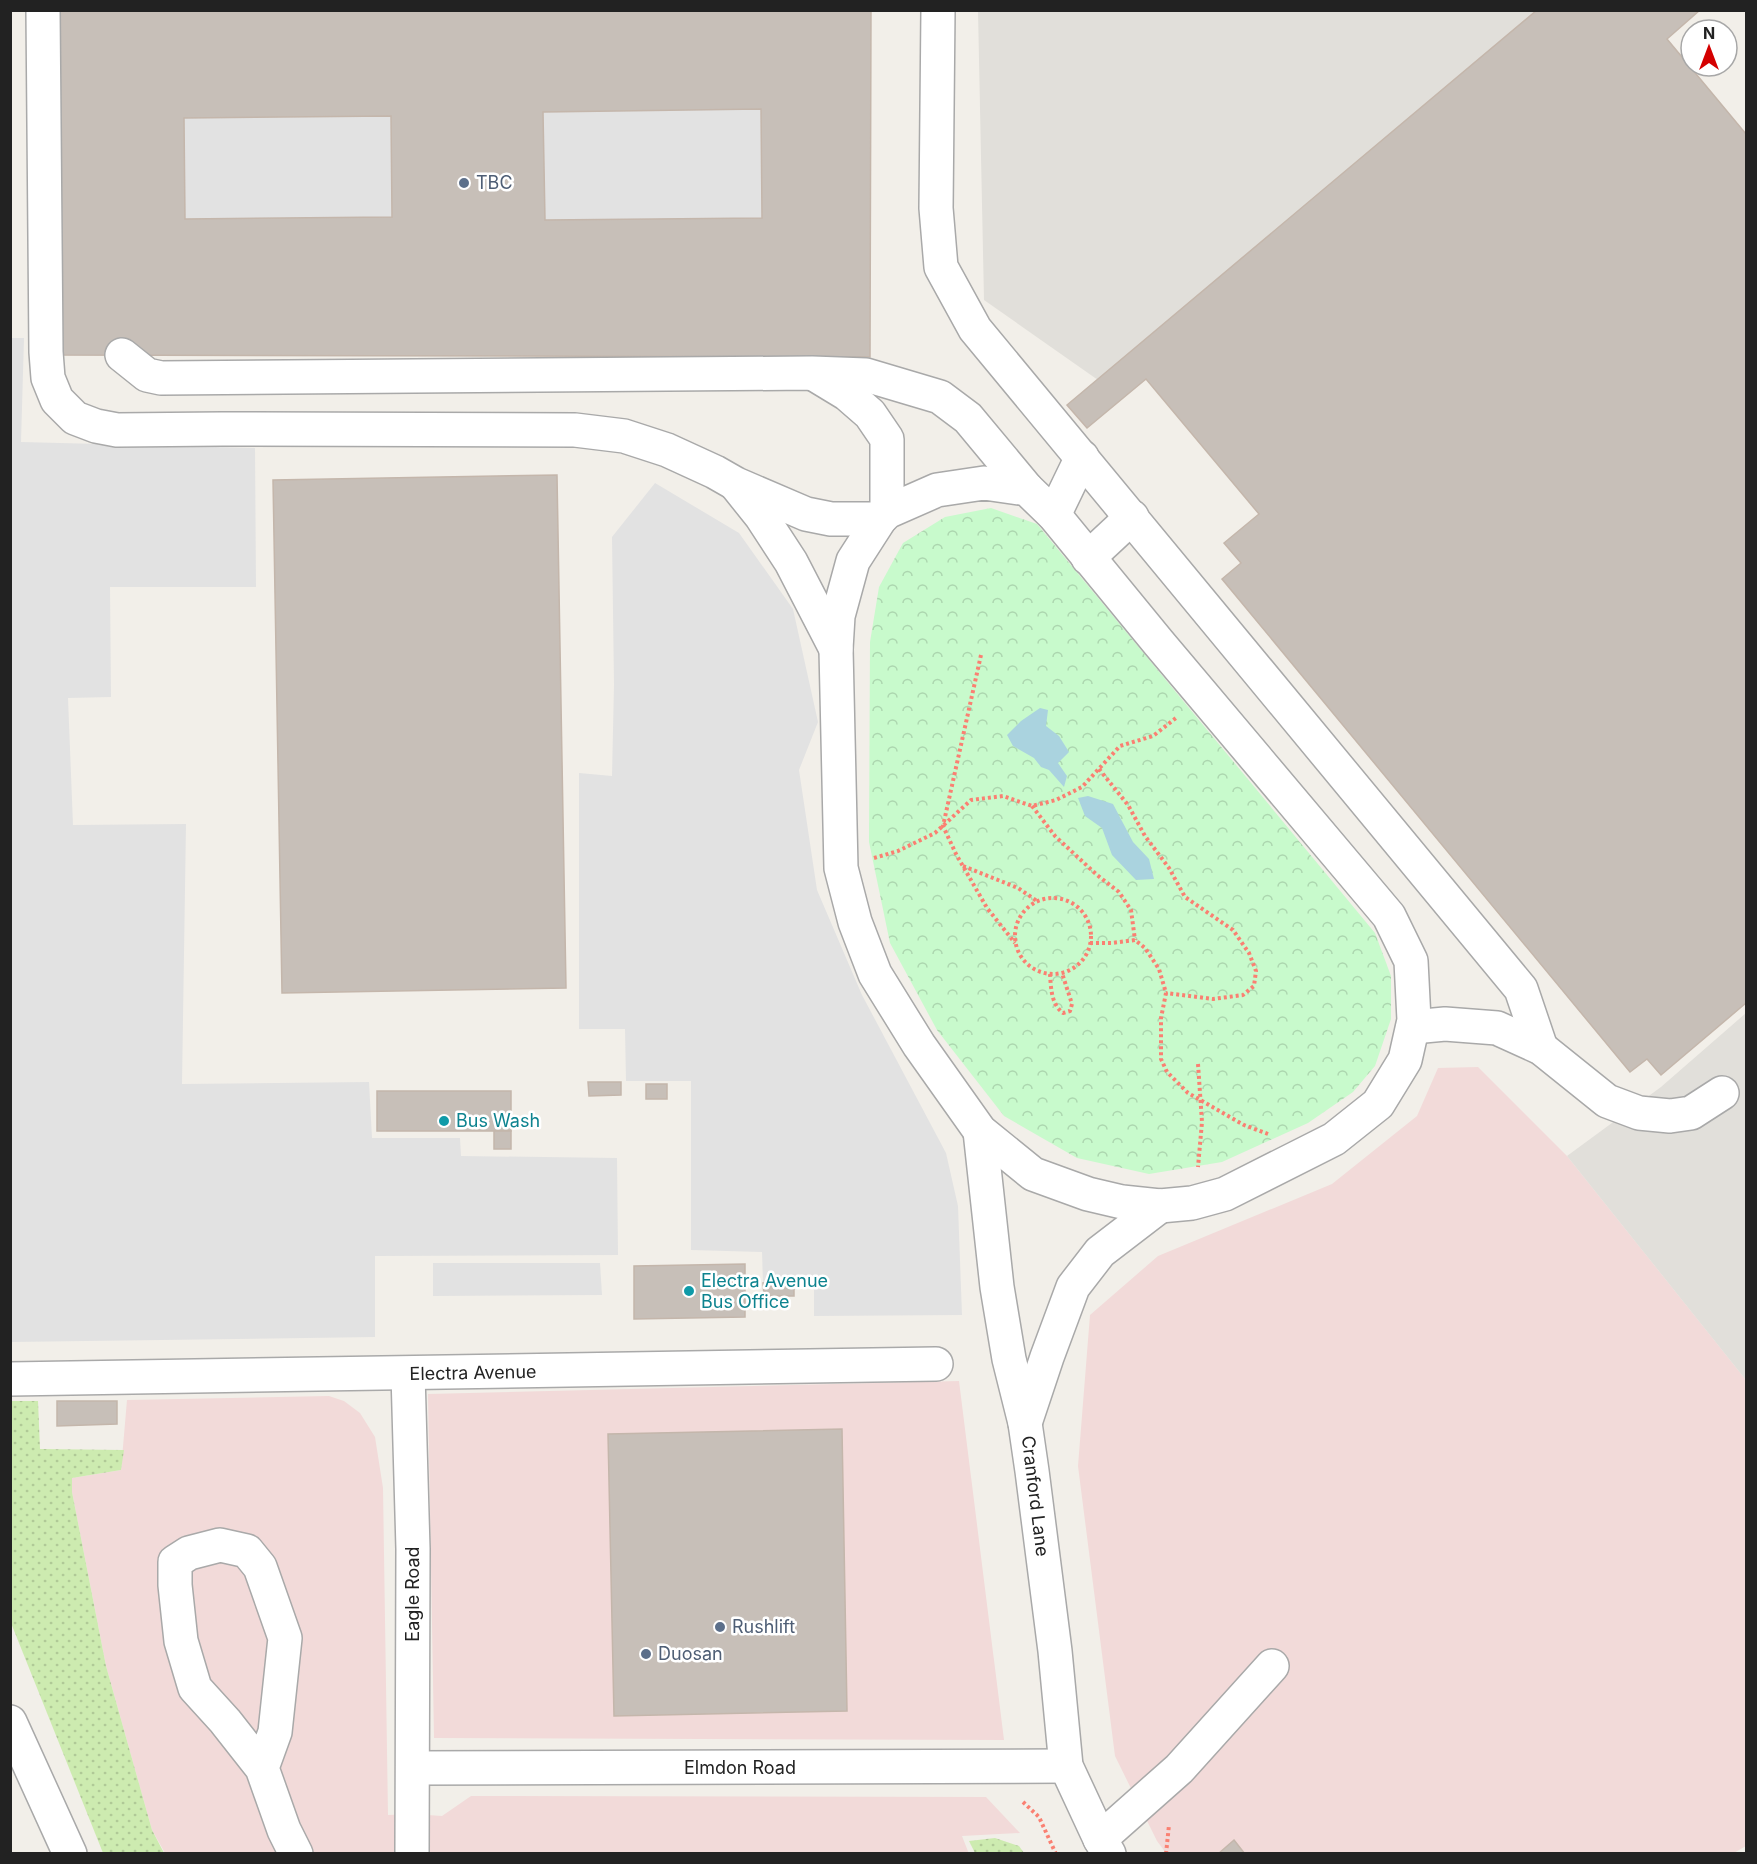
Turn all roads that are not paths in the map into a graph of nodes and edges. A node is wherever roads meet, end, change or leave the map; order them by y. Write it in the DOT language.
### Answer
graph roads {
  1 [pos="43,10"];
  2 [pos="938,10"];
  3 [pos="122,355"];
  4 [pos="812,373"];
  5 [pos="1082,457"];
  6 [pos="736,484"];
  7 [pos="1027,489"];
  8 [pos="1054,515"];
  9 [pos="883,516"];
  10 [pos="1132,517"];
  11 [pos="1088,558"];
  12 [pos="836,649"];
  13 [pos="1413,1027"];
  14 [pos="1541,1048"];
  15 [pos="1722,1094"];
  16 [pos="980,1131"];
  17 [pos="1160,1206"];
  18 [pos="936,1364"];
  19 [pos="408,1374"];
  20 [pos="10,1379"];
  21 [pos="1025,1423"];
  22 [pos="1272,1666"];
  23 [pos="10,1722"];
  24 [pos="1066,1766"];
  25 [pos="262,1768"];
  26 [pos="413,1768"];
  27 [pos="1104,1846"];
  28 [pos="70,1854"];
  29 [pos="296,1854"];
  30 [pos="412,1854"];
  1 -- 6 [label="lane"];
  2 -- 5 [label="lane"];
  3 -- 4 [label="lane"];
  4 -- 7 [label="lane"];
  4 -- 9 [label="lane"];
  5 -- 8 [label="lane"];
  5 -- 10 [label="lane"];
  6 -- 9 [label="lane"];
  6 -- 12 [label="lane"];
  7 -- 8 [label="lane"];
  7 -- 9 [label="lane"];
  8 -- 11 [label="lane"];
  9 -- 12 [label="lane"];
  10 -- 11 [label="lane"];
  10 -- 14 [label="lane"];
  11 -- 13 [label="lane"];
  12 -- 16 [label="lane"];
  13 -- 14 [label="lane"];
  13 -- 17 [label="lane"];
  14 -- 15 [label="lane"];
  16 -- 17 [label="lane"];
  16 -- 21 [label="lane, Cranford Lane"];
  17 -- 21 [label="lane"];
  18 -- 19 [label="lane, Electra Avenue"];
  19 -- 20 [label="lane, Electra Avenue"];
  19 -- 26 [label="lane, Eagle Road"];
  21 -- 24 [label="lane, Cranford Lane"];
  22 -- 27 [label="lane"];
  23 -- 28 [label="lane"];
  24 -- 26 [label="lane, Elmdon Road"];
  24 -- 27 [label="lane, Cranford Lane"];
  25 -- 25 [label="lane"];
  25 -- 29 [label="lane"];
  26 -- 30 [label="lane, Eagle Road"];
}
